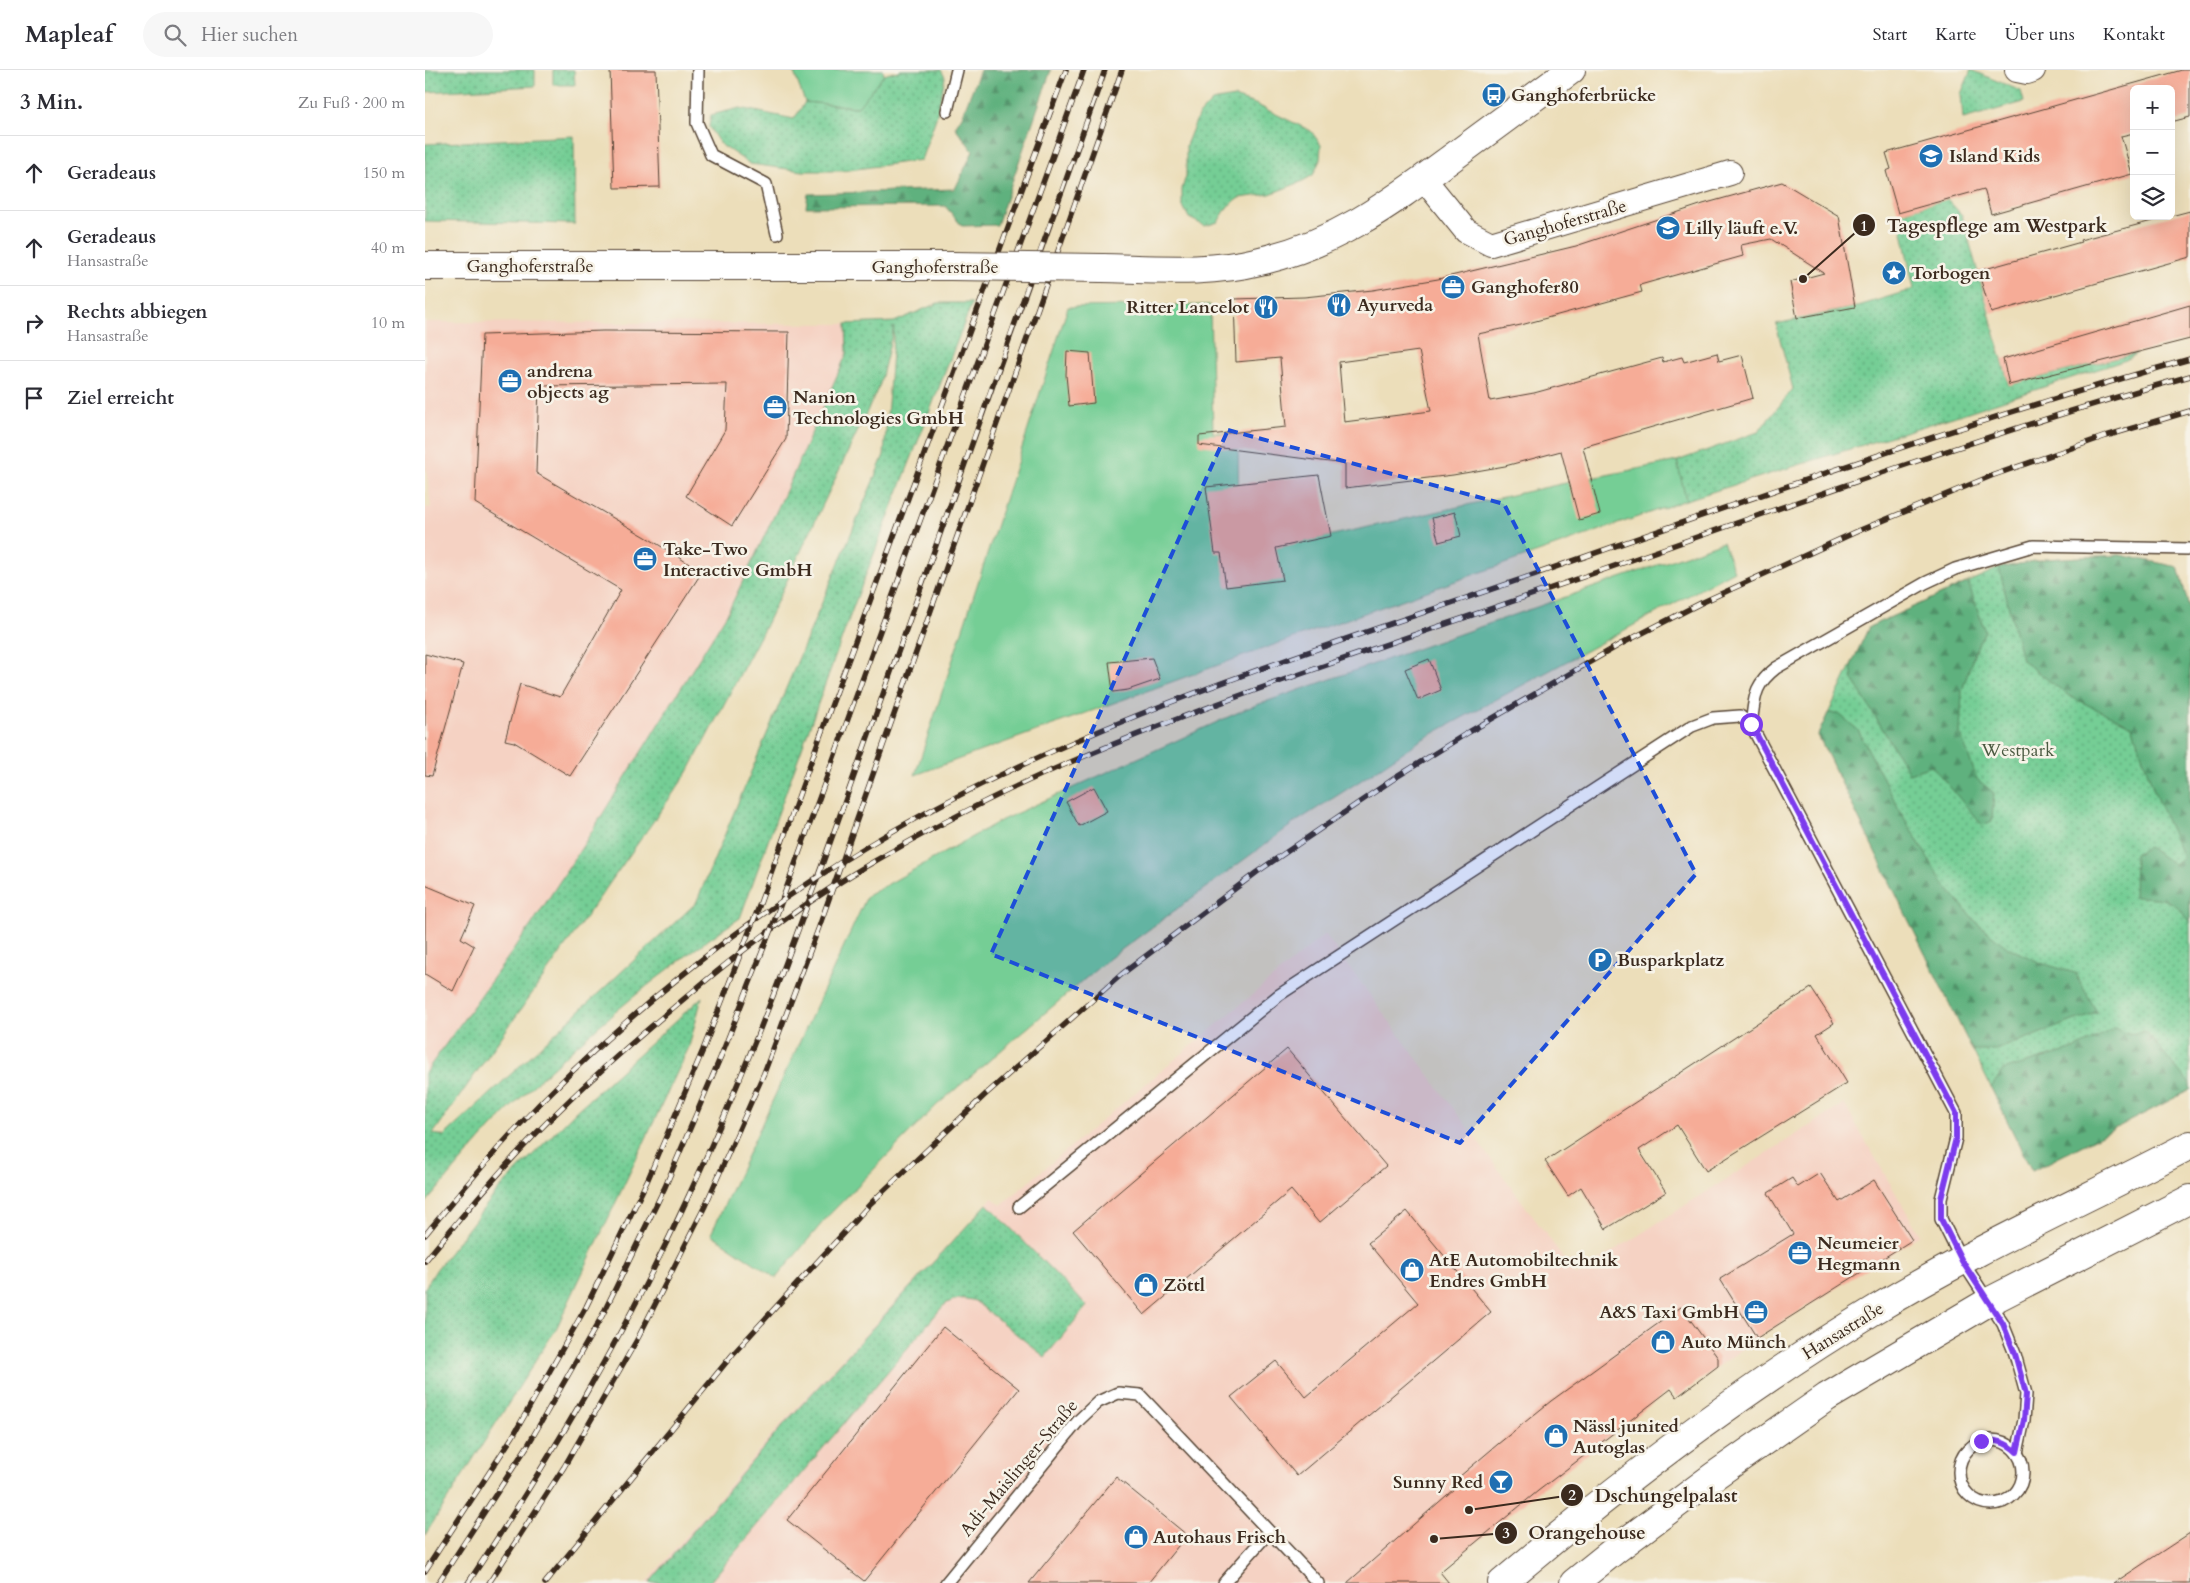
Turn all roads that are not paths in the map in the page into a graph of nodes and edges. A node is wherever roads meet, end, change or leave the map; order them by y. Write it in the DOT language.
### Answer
graph roads {
  1 [pos="697,70"];
  2 [pos="957,70"];
  3 [pos="1571,70"];
  4 [pos="2017,70"];
  5 [pos="2033,70"];
  6 [pos="947,111"];
  7 [pos="1731,173"];
  8 [pos="1424,178"];
  9 [pos="777,234"];
  10 [pos="425,266"];
  11 [pos="2190,549"];
  12 [pos="1751,724"];
  13 [pos="2190,1145"];
  14 [pos="2190,1199"];
  15 [pos="1019,1208"];
  16 [pos="1962,1261"];
  17 [pos="1990,1301"];
  18 [pos="2017,1452"];
  19 [pos="1269,1532"];
  20 [pos="946,1583"];
  21 [pos="1224,1583"];
  22 [pos="1319,1583"];
  23 [pos="1502,1583"];
  24 [pos="1574,1583"];
  1 -- 9 [label="lane"];
  2 -- 6 [label="lane"];
  3 -- 8 [label="main road, Ganghoferstraße"];
  4 -- 5 [label="street"];
  7 -- 8 [label="street, Ganghoferstraße"];
  8 -- 10 [label="main road, Ganghoferstraße, bridge"];
  11 -- 12 [label="lane"];
  12 -- 15 [label="lane"];
  12 -- 16 [label="lane"];
  13 -- 16 [label="main road, Hansastraße"];
  14 -- 17 [label="main road"];
  16 -- 17 [label="lane"];
  16 -- 23 [label="main road, Hansastraße"];
  17 -- 18 [label="lane"];
  17 -- 24 [label="main road"];
  18 -- 18 [label="lane"];
  19 -- 20 [label="lane, Adi-Maislinger-Straße"];
  19 -- 21 [label="lane"];
  19 -- 22 [label="lane, Adi-Maislinger-Straße"];
}
